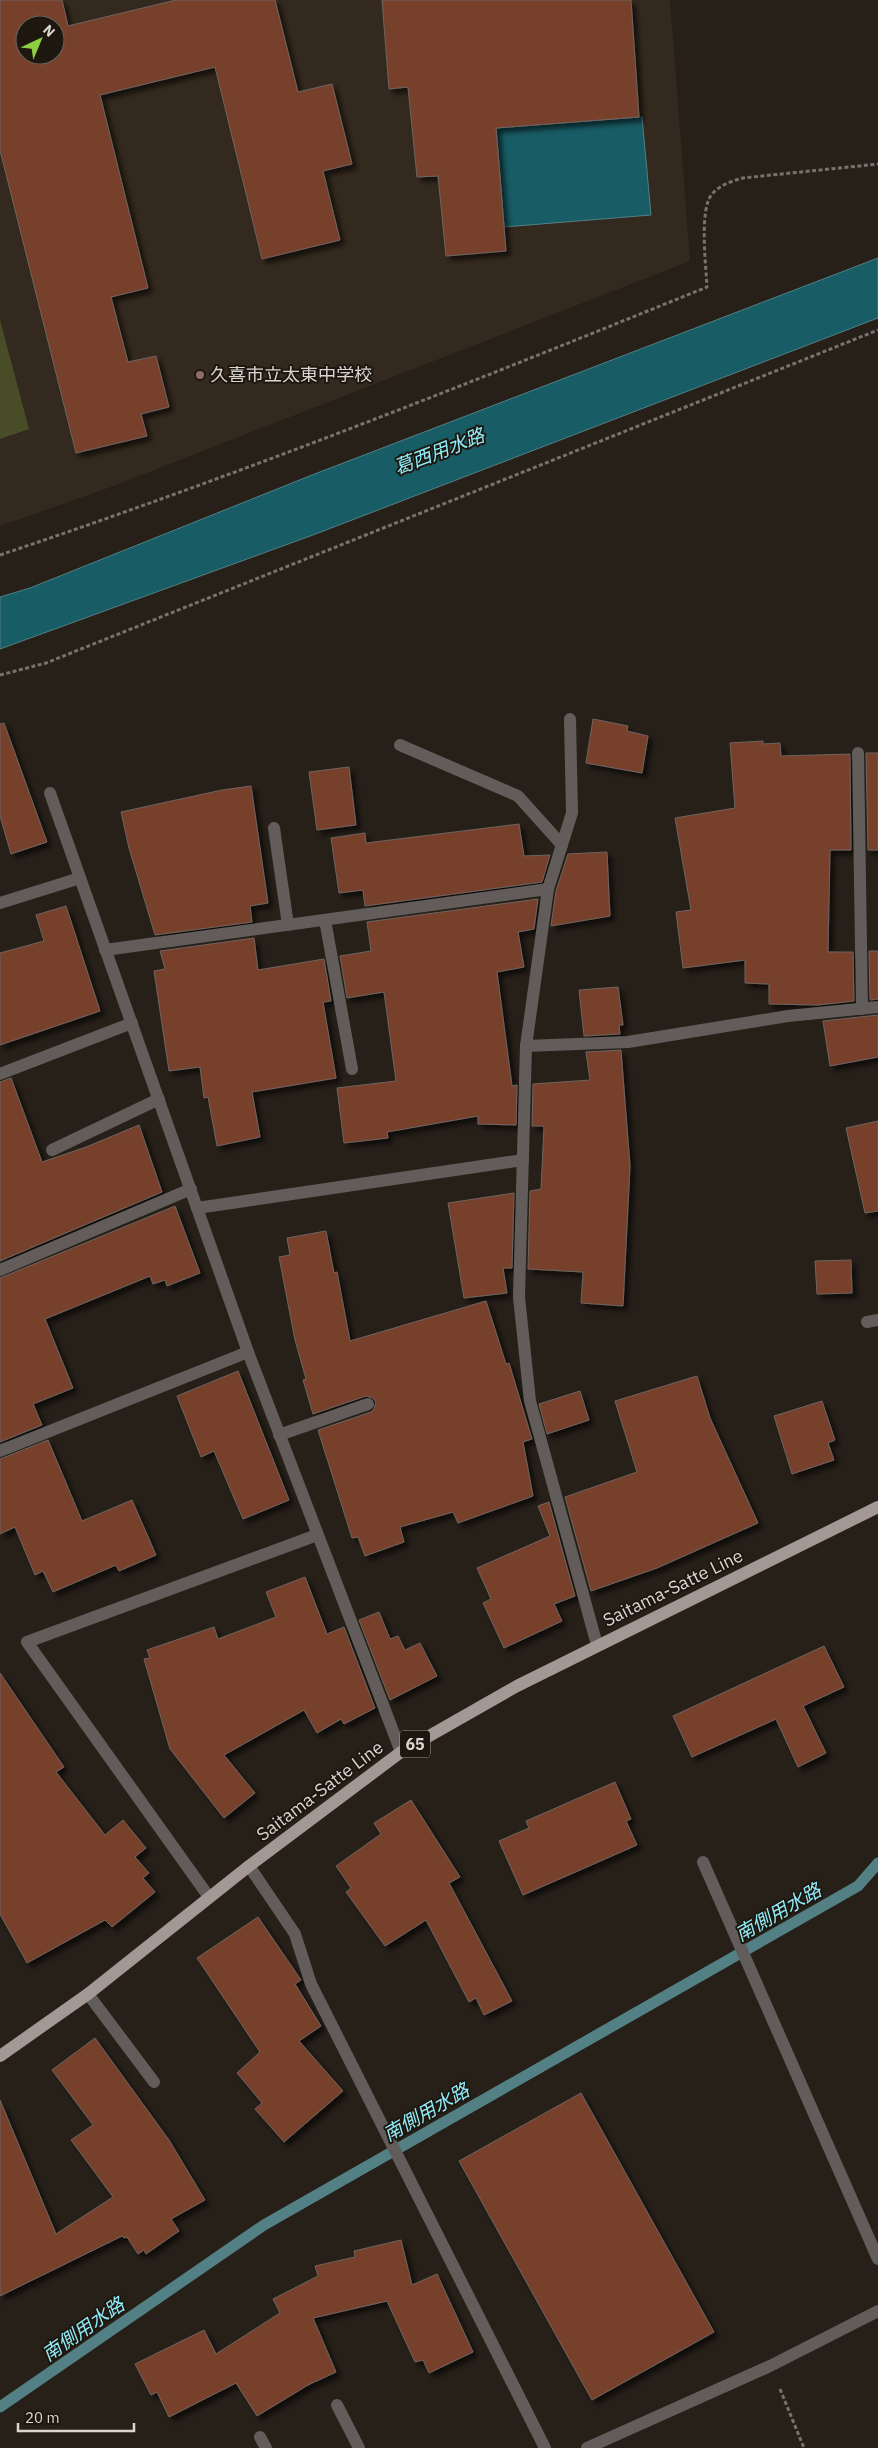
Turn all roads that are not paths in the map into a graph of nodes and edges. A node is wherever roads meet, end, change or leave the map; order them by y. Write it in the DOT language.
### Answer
graph roads {
  1 [pos="570,720"];
  2 [pos="400,745"];
  3 [pos="858,753"];
  4 [pos="50,793"];
  5 [pos="274,828"];
  6 [pos="562,845"];
  7 [pos="80,878"];
  8 [pos="548,889"];
  9 [pos="0,903"];
  10 [pos="325,920"];
  11 [pos="288,925"];
  12 [pos="106,950"];
  13 [pos="878,1007"];
  14 [pos="862,1009"];
  15 [pos="132,1023"];
  16 [pos="526,1046"];
  17 [pos="352,1069"];
  18 [pos="0,1074"];
  19 [pos="159,1099"];
  20 [pos="52,1150"];
  21 [pos="522,1160"];
  22 [pos="191,1189"];
  23 [pos="197,1208"];
  24 [pos="0,1270"];
  25 [pos="248,1352"];
  26 [pos="368,1404"];
  27 [pos="279,1434"];
  28 [pos="0,1451"];
  29 [pos="878,1507"];
  30 [pos="317,1534"];
  31 [pos="597,1645"];
  32 [pos="401,1752"];
  33 [pos="703,1862"];
  34 [pos="249,1866"];
  35 [pos="209,1897"];
  36 [pos="88,1994"];
  37 [pos="0,2056"];
  38 [pos="154,2082"];
  39 [pos="878,2259"];
  40 [pos="878,2311"];
  41 [pos="337,2405"];
  42 [pos="359,2448"];
  43 [pos="545,2448"];
  44 [pos="587,2448"];
  1 -- 6 [label="street"];
  2 -- 6 [label="street"];
  3 -- 14 [label="street"];
  4 -- 7 [label="street"];
  5 -- 11 [label="street"];
  6 -- 8 [label="street"];
  7 -- 9 [label="street"];
  7 -- 12 [label="street"];
  8 -- 10 [label="street"];
  8 -- 16 [label="street"];
  10 -- 11 [label="street"];
  10 -- 17 [label="street"];
  11 -- 12 [label="street"];
  12 -- 15 [label="street"];
  13 -- 14 [label="street"];
  14 -- 16 [label="street"];
  15 -- 18 [label="street"];
  15 -- 19 [label="street"];
  16 -- 21 [label="street"];
  19 -- 20 [label="street"];
  19 -- 22 [label="street"];
  21 -- 23 [label="street"];
  21 -- 31 [label="street"];
  22 -- 23 [label="street"];
  22 -- 24 [label="street"];
  23 -- 25 [label="street"];
  25 -- 27 [label="street"];
  25 -- 28 [label="street"];
  26 -- 27 [label="street"];
  27 -- 30 [label="street"];
  29 -- 31 [label="main road, Saitama-Satte Line / 65"];
  30 -- 32 [label="street"];
  30 -- 35 [label="street"];
  31 -- 32 [label="main road, Saitama-Satte Line / 65"];
  32 -- 34 [label="main road, Saitama-Satte Line / 65"];
  33 -- 39 [label="street"];
  34 -- 35 [label="main road, Saitama-Satte Line / 65"];
  34 -- 43 [label="street"];
  35 -- 36 [label="main road, Saitama-Satte Line / 65"];
  36 -- 37 [label="main road, Saitama-Satte Line / 65"];
  36 -- 38 [label="street"];
  40 -- 44 [label="street"];
  41 -- 42 [label="street"];
}
